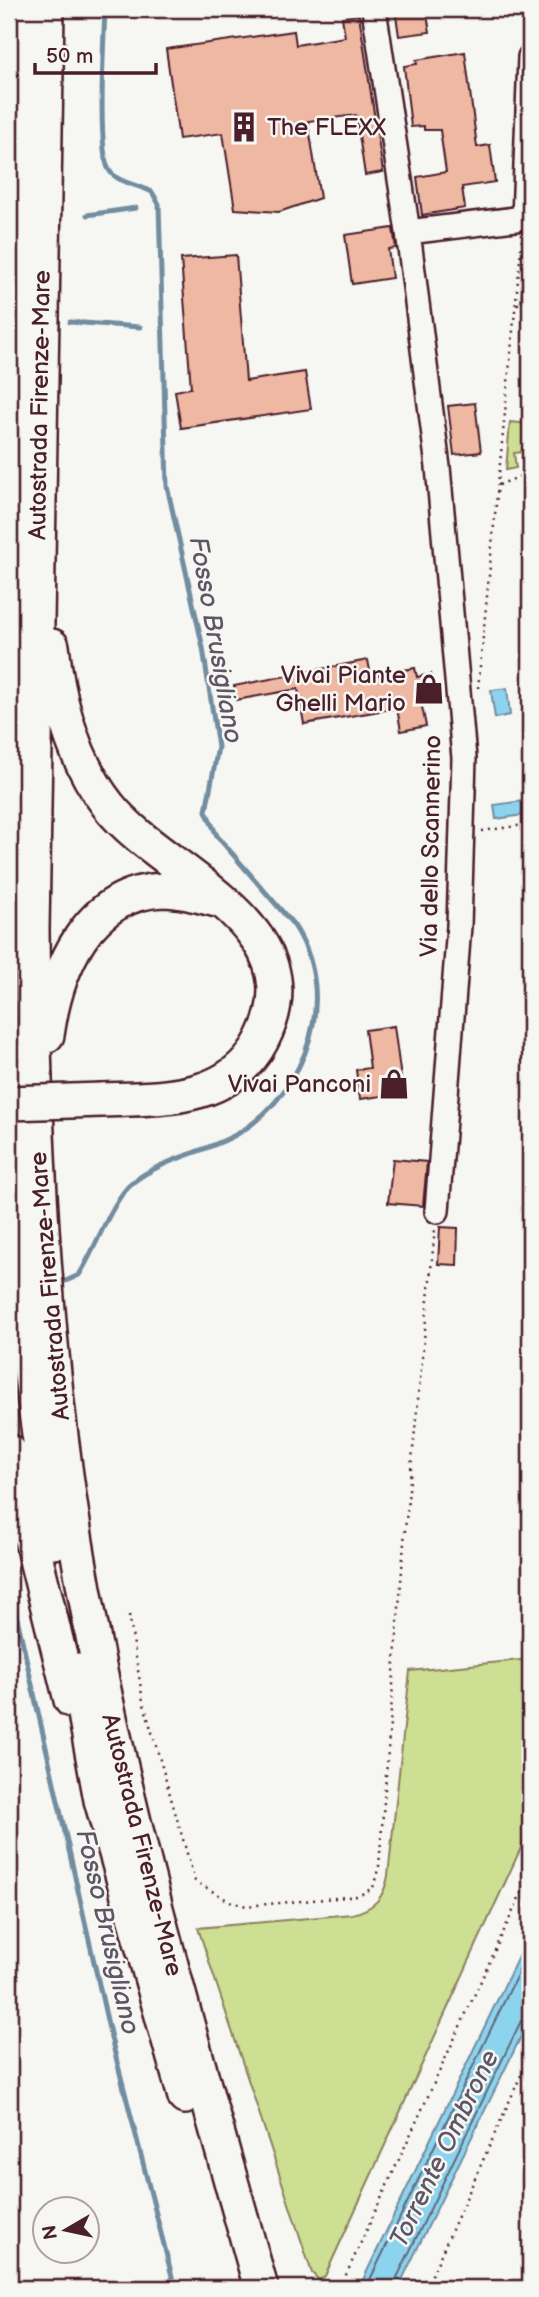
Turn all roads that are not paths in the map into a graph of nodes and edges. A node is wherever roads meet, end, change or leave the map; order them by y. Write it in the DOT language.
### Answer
graph roads {
  1 [pos="23,9"];
  2 [pos="47,9"];
  3 [pos="374,9"];
  4 [pos="530,57"];
  5 [pos="528,99"];
  6 [pos="525,123"];
  7 [pos="530,153"];
  8 [pos="408,232"];
  9 [pos="29,389"];
  10 [pos="9,483"];
  11 [pos="9,899"];
  12 [pos="225,903"];
  13 [pos="9,1057"];
  14 [pos="9,1103"];
  15 [pos="39,1159"];
  16 [pos="436,1212"];
  17 [pos="9,1451"];
  18 [pos="101,1800"];
  19 [pos="238,2288"];
  20 [pos="261,2288"];
  1 -- 9 [label="highway, Autostrada Firenze-Mare"];
  2 -- 9 [label="highway, Autostrada Firenze-Mare"];
  3 -- 8 [label="street, Via dello Scannerino"];
  4 -- 5 [label="street"];
  5 -- 6 [label="street"];
  6 -- 7 [label="street"];
  6 -- 8 [label="street"];
  8 -- 16 [label="street, Via dello Scannerino"];
  9 -- 10 [label="highway"];
  9 -- 11 [label="highway, Autostrada Firenze-Mare"];
  9 -- 12 [label="highway"];
  9 -- 15 [label="highway, Autostrada Firenze-Mare"];
  12 -- 14 [label="highway, bridge"];
  12 -- 15 [label="highway"];
  13 -- 18 [label="highway, Autostrada Firenze-Mare"];
  15 -- 20 [label="highway, Autostrada Firenze-Mare"];
  17 -- 18 [label="highway"];
  18 -- 19 [label="highway, Autostrada Firenze-Mare"];
}
